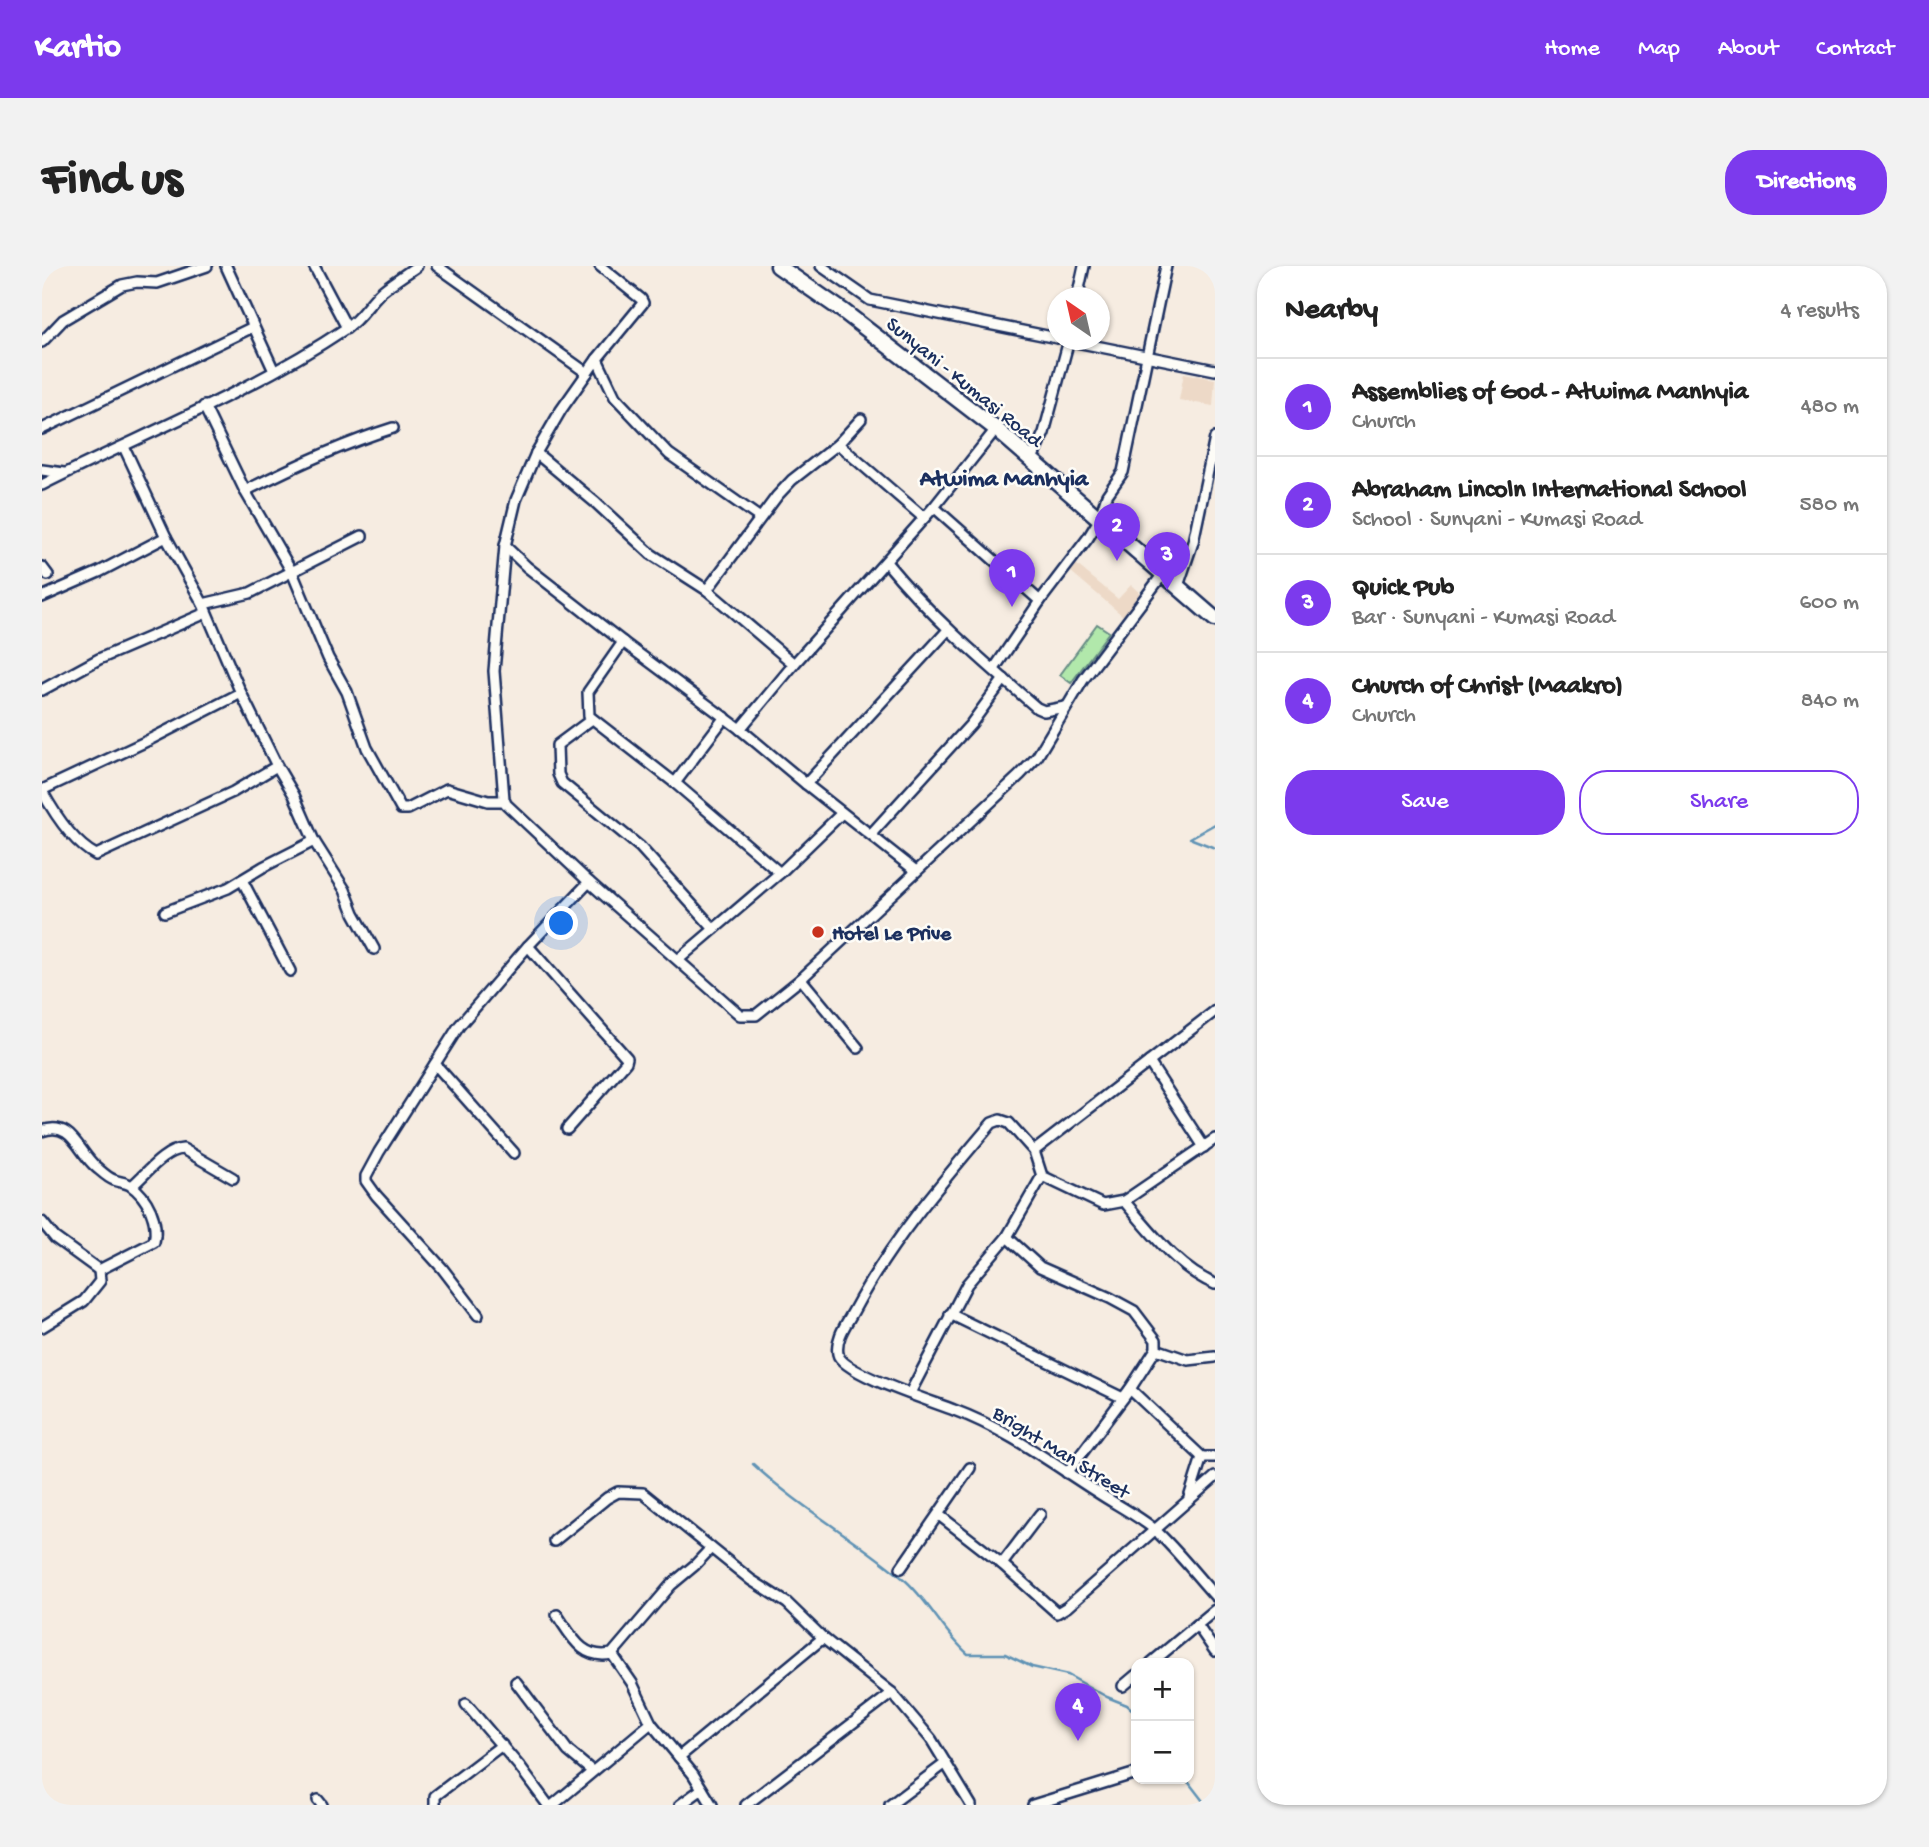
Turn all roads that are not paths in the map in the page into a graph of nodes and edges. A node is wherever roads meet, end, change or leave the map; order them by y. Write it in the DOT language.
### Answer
graph roads {
  1 [pos="206,266"];
  2 [pos="226,266"];
  3 [pos="314,266"];
  4 [pos="417,266"];
  5 [pos="437,266"];
  6 [pos="600,266"];
  7 [pos="778,266"];
  8 [pos="821,266"];
  9 [pos="1084,266"];
  10 [pos="1166,266"];
  11 [pos="184,270"];
  12 [pos="1079,287"];
  13 [pos="253,327"];
  14 [pos="347,328"];
  15 [pos="1047,336"];
  16 [pos="42,342"];
  17 [pos="1110,349"];
  18 [pos="1065,350"];
  19 [pos="1147,356"];
  20 [pos="597,359"];
  21 [pos="1215,370"];
  22 [pos="274,371"];
  23 [pos="587,373"];
  24 [pos="205,406"];
  25 [pos="861,419"];
  26 [pos="393,428"];
  27 [pos="42,429"];
  28 [pos="996,429"];
  29 [pos="1215,438"];
  30 [pos="838,444"];
  31 [pos="124,447"];
  32 [pos="536,453"];
  33 [pos="1031,461"];
  34 [pos="42,470"];
  35 [pos="65,473"];
  36 [pos="42,485"];
  37 [pos="245,491"];
  38 [pos="934,507"];
  39 [pos="760,518"];
  40 [pos="924,518"];
  41 [pos="1099,520"];
  42 [pos="362,536"];
  43 [pos="166,537"];
  44 [pos="505,547"];
  45 [pos="886,562"];
  46 [pos="292,572"];
  47 [pos="1163,574"];
  48 [pos="1178,586"];
  49 [pos="707,590"];
  50 [pos="42,597"];
  51 [pos="1040,601"];
  52 [pos="204,609"];
  53 [pos="1215,619"];
  54 [pos="948,630"];
  55 [pos="622,642"];
  56 [pos="794,664"];
  57 [pos="994,669"];
  58 [pos="1004,680"];
  59 [pos="42,690"];
  60 [pos="241,692"];
  61 [pos="1065,707"];
  62 [pos="725,717"];
  63 [pos="592,719"];
  64 [pos="740,729"];
  65 [pos="277,766"];
  66 [pos="675,783"];
  67 [pos="806,785"];
  68 [pos="42,791"];
  69 [pos="504,801"];
  70 [pos="842,813"];
  71 [pos="871,834"];
  72 [pos="314,841"];
  73 [pos="916,871"];
  74 [pos="780,873"];
  75 [pos="242,880"];
  76 [pos="589,882"];
  77 [pos="165,912"];
  78 [pos="714,929"];
  79 [pos="528,946"];
  80 [pos="374,949"];
  81 [pos="679,959"];
  82 [pos="290,971"];
  83 [pos="801,979"];
  84 [pos="1215,1011"];
  85 [pos="858,1048"];
  86 [pos="1149,1062"];
  87 [pos="435,1064"];
  88 [pos="567,1129"];
  89 [pos="42,1131"];
  90 [pos="1211,1144"];
  91 [pos="1034,1151"];
  92 [pos="514,1153"];
  93 [pos="1042,1176"];
  94 [pos="233,1178"];
  95 [pos="132,1186"];
  96 [pos="1124,1201"];
  97 [pos="42,1222"];
  98 [pos="1007,1237"];
  99 [pos="99,1270"];
  100 [pos="1215,1284"];
  101 [pos="950,1314"];
  102 [pos="478,1315"];
  103 [pos="42,1327"];
  104 [pos="1156,1349"];
  105 [pos="1215,1357"];
  106 [pos="1130,1389"];
  107 [pos="910,1394"];
  108 [pos="1123,1398"];
  109 [pos="1202,1457"];
  110 [pos="1215,1457"];
  111 [pos="970,1468"];
  112 [pos="1067,1473"];
  113 [pos="1215,1477"];
  114 [pos="1189,1499"];
  115 [pos="1040,1514"];
  116 [pos="939,1515"];
  117 [pos="1154,1529"];
  118 [pos="555,1541"];
  119 [pos="711,1548"];
  120 [pos="1002,1564"];
  121 [pos="901,1568"];
  122 [pos="1215,1596"];
  123 [pos="1215,1610"];
  124 [pos="557,1615"];
  125 [pos="1197,1625"];
  126 [pos="822,1638"];
  127 [pos="1215,1651"];
  128 [pos="612,1654"];
  129 [pos="1157,1658"];
  130 [pos="1131,1679"];
  131 [pos="516,1682"];
  132 [pos="1123,1686"];
  133 [pos="892,1693"];
  134 [pos="466,1704"];
  135 [pos="651,1723"];
  136 [pos="502,1745"];
  137 [pos="679,1757"];
  138 [pos="946,1763"];
  139 [pos="592,1771"];
  140 [pos="1131,1775"];
  141 [pos="702,1789"];
  142 [pos="435,1805"];
  143 [pos="548,1805"];
  144 [pos="553,1805"];
  145 [pos="680,1805"];
  146 [pos="712,1805"];
  147 [pos="746,1805"];
  148 [pos="890,1805"];
  149 [pos="971,1805"];
  150 [pos="1033,1805"];
  1 -- 11 [label="street"];
  2 -- 13 [label="street"];
  3 -- 14 [label="street"];
  4 -- 14 [label="street"];
  5 -- 23 [label="street"];
  6 -- 20 [label="street"];
  7 -- 28 [label="main road, Sunyani - Kumasi Road"];
  8 -- 15 [label="street"];
  9 -- 12 [label="street"];
  10 -- 19 [label="street"];
  11 -- 16 [label="street"];
  13 -- 22 [label="street"];
  13 -- 27 [label="street"];
  14 -- 22 [label="street"];
  17 -- 19 [label="street"];
  18 -- 33 [label="street"];
  19 -- 21 [label="street"];
  19 -- 41 [label="street"];
  20 -- 23 [label="street"];
  20 -- 39 [label="street"];
  22 -- 24 [label="street"];
  23 -- 32 [label="street"];
  24 -- 31 [label="street"];
  24 -- 37 [label="street"];
  25 -- 30 [label="street"];
  26 -- 37 [label="street"];
  28 -- 33 [label="main road, Sunyani - Kumasi Road"];
  28 -- 38 [label="street"];
  29 -- 48 [label="street"];
  30 -- 39 [label="street"];
  30 -- 40 [label="street"];
  31 -- 35 [label="street"];
  31 -- 43 [label="street"];
  32 -- 44 [label="street"];
  32 -- 49 [label="street"];
  33 -- 41 [label="main road, Sunyani - Kumasi Road"];
  34 -- 35 [label="street"];
  35 -- 36 [label="street"];
  37 -- 46 [label="street"];
  38 -- 40 [label="street"];
  38 -- 51 [label="street"];
  39 -- 49 [label="street"];
  40 -- 45 [label="street"];
  41 -- 47 [label="main road, Sunyani - Kumasi Road"];
  41 -- 51 [label="street"];
  42 -- 46 [label="street"];
  43 -- 50 [label="street"];
  43 -- 52 [label="street"];
  44 -- 55 [label="street"];
  44 -- 69 [label="street"];
  45 -- 54 [label="street"];
  45 -- 56 [label="street"];
  46 -- 52 [label="street"];
  46 -- 69 [label="street"];
  47 -- 48 [label="main road, Sunyani - Kumasi Road"];
  47 -- 61 [label="street"];
  48 -- 53 [label="main road, Sunyani - Kumasi Road"];
  49 -- 56 [label="street"];
  51 -- 57 [label="street"];
  52 -- 59 [label="street"];
  52 -- 60 [label="street"];
  54 -- 57 [label="street"];
  54 -- 67 [label="street"];
  55 -- 62 [label="street"];
  55 -- 63 [label="street"];
  56 -- 64 [label="street"];
  57 -- 58 [label="street"];
  58 -- 61 [label="street"];
  58 -- 71 [label="street"];
  60 -- 65 [label="street"];
  60 -- 68 [label="street"];
  61 -- 73 [label="street"];
  62 -- 64 [label="street"];
  62 -- 66 [label="street"];
  63 -- 66 [label="street"];
  63 -- 78 [label="street"];
  64 -- 67 [label="street"];
  65 -- 68 [label="street"];
  65 -- 72 [label="street"];
  66 -- 74 [label="street"];
  67 -- 70 [label="street"];
  69 -- 76 [label="street"];
  70 -- 71 [label="street"];
  70 -- 74 [label="street"];
  71 -- 73 [label="street"];
  72 -- 75 [label="street"];
  72 -- 80 [label="street"];
  73 -- 83 [label="street"];
  74 -- 78 [label="street"];
  75 -- 77 [label="street"];
  75 -- 82 [label="street"];
  76 -- 79 [label="street"];
  76 -- 81 [label="street"];
  78 -- 81 [label="street"];
  79 -- 87 [label="street"];
  79 -- 88 [label="street"];
  81 -- 83 [label="street"];
  83 -- 85 [label="street"];
  84 -- 86 [label="street"];
  86 -- 90 [label="street"];
  86 -- 91 [label="street"];
  87 -- 92 [label="street"];
  87 -- 102 [label="street"];
  89 -- 95 [label="street"];
  90 -- 96 [label="street"];
  91 -- 93 [label="street"];
  91 -- 107 [label="street, Bright Man Street"];
  93 -- 96 [label="street"];
  93 -- 98 [label="street"];
  94 -- 95 [label="street"];
  95 -- 99 [label="street"];
  96 -- 100 [label="street"];
  97 -- 99 [label="street"];
  98 -- 101 [label="street"];
  98 -- 104 [label="street"];
  99 -- 103 [label="street"];
  101 -- 107 [label="street"];
  101 -- 108 [label="street"];
  104 -- 105 [label="street"];
  104 -- 106 [label="street"];
  106 -- 108 [label="street"];
  106 -- 109 [label="street"];
  107 -- 112 [label="street, Bright Man Street"];
  108 -- 112 [label="street"];
  109 -- 110 [label="street"];
  109 -- 114 [label="street"];
  111 -- 116 [label="street"];
  112 -- 117 [label="street, Bright Man Street"];
  113 -- 114 [label="street"];
  114 -- 117 [label="street"];
  115 -- 120 [label="street"];
  116 -- 120 [label="street"];
  116 -- 121 [label="street"];
  117 -- 120 [label="street"];
  117 -- 122 [label="street, Bright Man Street"];
  118 -- 119 [label="street"];
  119 -- 126 [label="street"];
  119 -- 128 [label="street"];
  123 -- 125 [label="street"];
  124 -- 128 [label="street"];
  125 -- 127 [label="street"];
  125 -- 129 [label="street"];
  126 -- 133 [label="street"];
  126 -- 137 [label="street"];
  128 -- 135 [label="street"];
  130 -- 132 [label="street"];
  131 -- 139 [label="street"];
  133 -- 138 [label="street"];
  133 -- 147 [label="street"];
  134 -- 136 [label="street"];
  135 -- 137 [label="street"];
  135 -- 139 [label="street"];
  136 -- 142 [label="street"];
  136 -- 143 [label="street"];
  137 -- 141 [label="street"];
  138 -- 148 [label="street"];
  138 -- 149 [label="street"];
  139 -- 144 [label="street"];
  140 -- 150 [label="street"];
  141 -- 145 [label="street"];
  141 -- 146 [label="street"];
}
